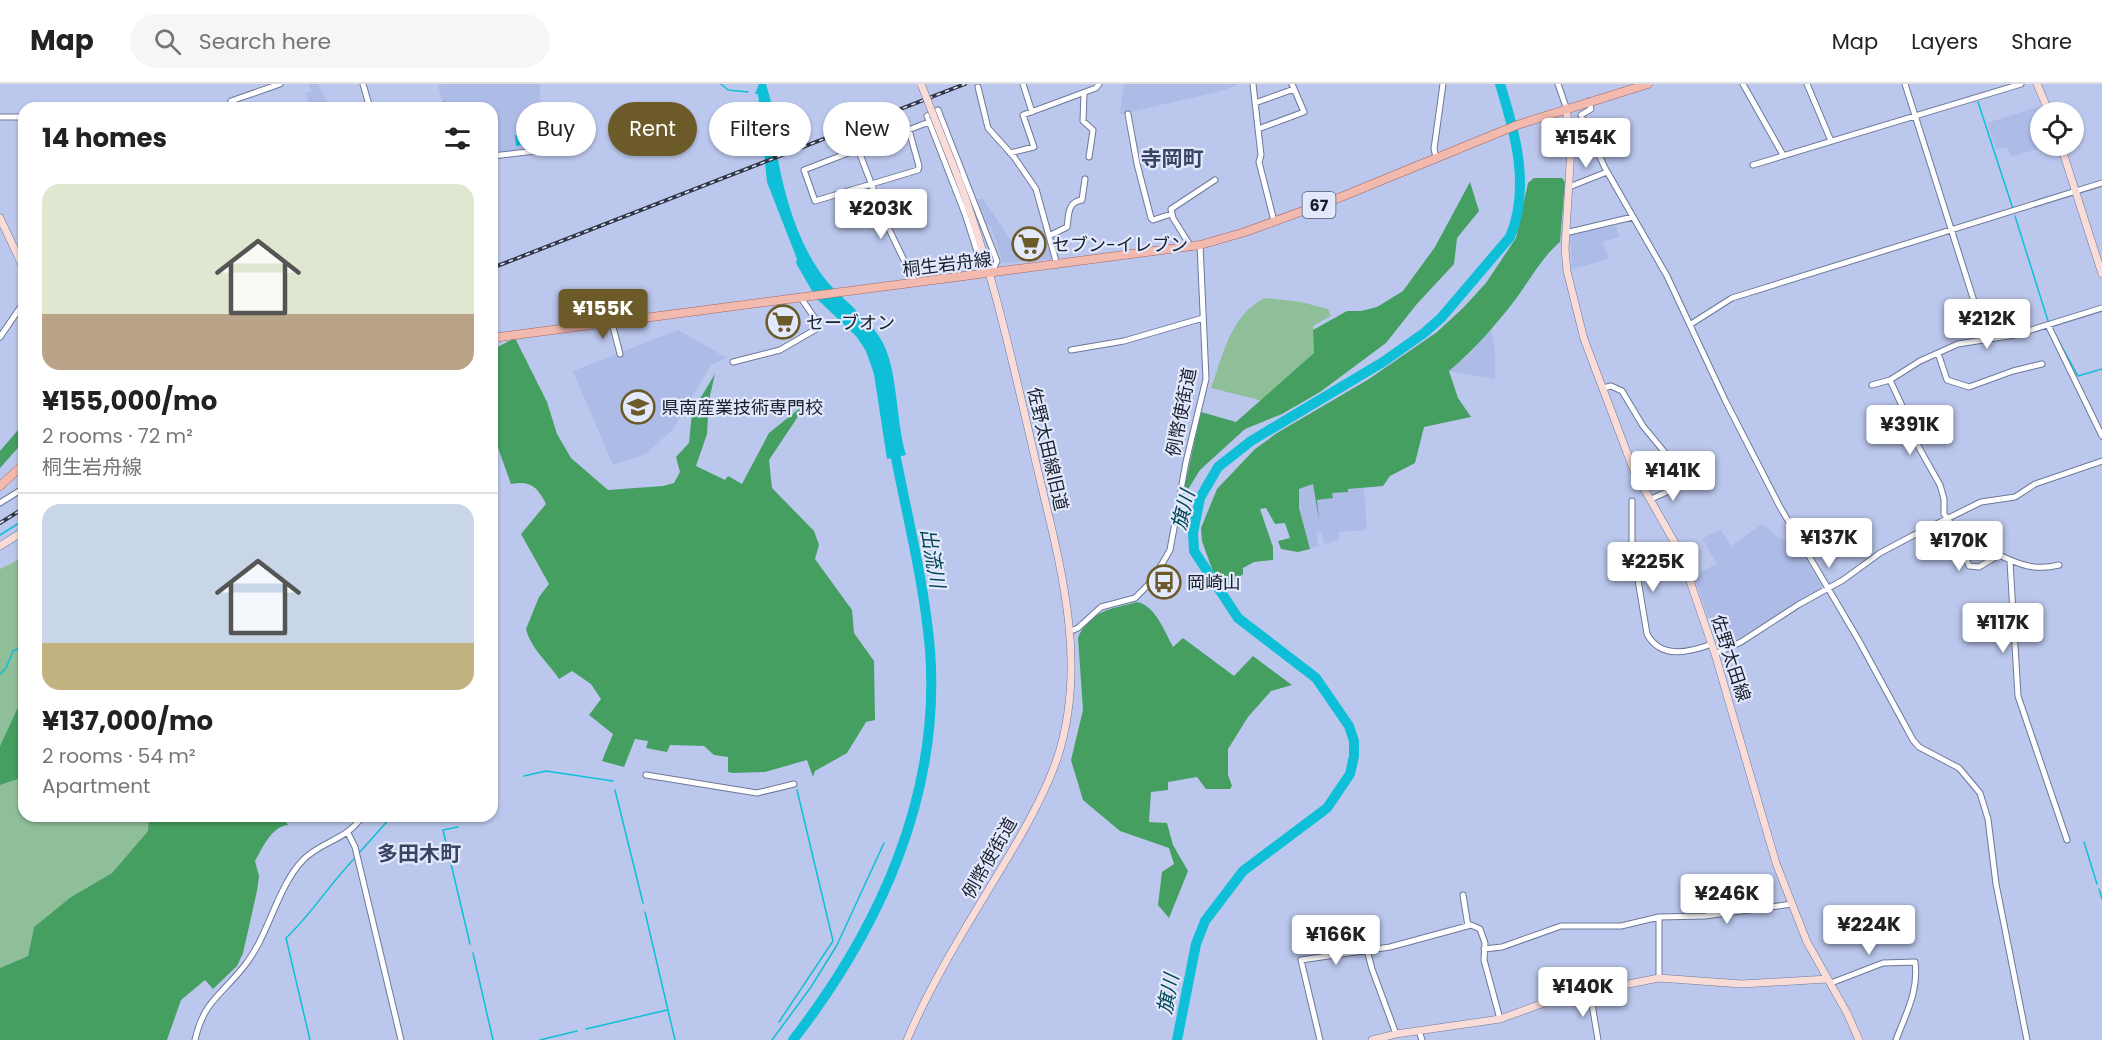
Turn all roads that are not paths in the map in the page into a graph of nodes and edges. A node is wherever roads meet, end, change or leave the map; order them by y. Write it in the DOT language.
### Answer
graph roads {
  1 [pos="279,84"];
  2 [pos="363,84"];
  3 [pos="921,84"];
  4 [pos="1023,84"];
  5 [pos="1099,84"];
  6 [pos="1253,84"];
  7 [pos="1443,84"];
  8 [pos="1558,84"];
  9 [pos="1648,84"];
  10 [pos="1743,84"];
  11 [pos="1807,84"];
  12 [pos="1905,84"];
  13 [pos="2021,84"];
  14 [pos="2037,84"];
  15 [pos="1293,86"];
  16 [pos="978,87"];
  17 [pos="1084,93"];
  18 [pos="1589,101"];
  19 [pos="231,102"];
  20 [pos="368,102"];
  21 [pos="2045,102"];
  22 [pos="1254,103"];
  23 [pos="1562,109"];
  24 [pos="1032,112"];
  25 [pos="1128,114"];
  26 [pos="1916,116"];
  27 [pos="0,117"];
  28 [pos="18,117"];
  29 [pos="929,122"];
  30 [pos="1258,129"];
  31 [pos="910,130"];
  32 [pos="910,134"];
  33 [pos="1831,141"];
  34 [pos="516,153"];
  35 [pos="1010,153"];
  36 [pos="498,155"];
  37 [pos="1783,155"];
  38 [pos="840,156"];
  39 [pos="861,156"];
  40 [pos="2064,156"];
  41 [pos="1089,157"];
  42 [pos="1436,157"];
  43 [pos="1753,165"];
  44 [pos="1607,172"];
  45 [pos="1085,178"];
  46 [pos="1215,180"];
  47 [pos="2102,183"];
  48 [pos="872,185"];
  49 [pos="1569,187"];
  50 [pos="2076,192"];
  51 [pos="1171,214"];
  52 [pos="1633,217"];
  53 [pos="0,218"];
  54 [pos="1274,221"];
  55 [pos="1953,231"];
  56 [pos="1565,233"];
  57 [pos="1049,236"];
  58 [pos="1195,246"];
  59 [pos="18,256"];
  60 [pos="1057,265"];
  61 [pos="991,274"];
  62 [pos="2102,274"];
  63 [pos="916,284"];
  64 [pos="801,298"];
  65 [pos="2102,308"];
  66 [pos="18,311"];
  67 [pos="1203,318"];
  68 [pos="612,322"];
  69 [pos="1691,324"];
  70 [pos="2048,325"];
  71 [pos="0,337"];
  72 [pos="498,337"];
  73 [pos="1986,339"];
  74 [pos="1071,350"];
  75 [pos="1938,353"];
  76 [pos="620,354"];
  77 [pos="733,362"];
  78 [pos="2042,364"];
  79 [pos="1890,380"];
  80 [pos="1872,386"];
  81 [pos="1603,388"];
  82 [pos="2102,436"];
  83 [pos="2102,461"];
  84 [pos="18,470"];
  85 [pos="0,486"];
  86 [pos="18,492"];
  87 [pos="1651,499"];
  88 [pos="1632,501"];
  89 [pos="0,503"];
  90 [pos="1947,520"];
  91 [pos="18,535"];
  92 [pos="0,546"];
  93 [pos="2010,562"];
  94 [pos="2059,565"];
  95 [pos="1827,588"];
  96 [pos="1071,631"];
  97 [pos="1712,644"];
  98 [pos="1715,654"];
  99 [pos="646,775"];
  100 [pos="794,784"];
  101 [pos="357,822"];
  102 [pos="348,833"];
  103 [pos="2067,840"];
  104 [pos="1463,895"];
  105 [pos="1792,904"];
  106 [pos="1659,918"];
  107 [pos="1468,926"];
  108 [pos="1484,949"];
  109 [pos="1367,950"];
  110 [pos="1659,978"];
  111 [pos="1830,981"];
  112 [pos="1590,993"];
  113 [pos="1500,1019"];
  114 [pos="1419,1031"];
  115 [pos="1396,1034"];
  116 [pos="195,1040"];
  117 [pos="401,1040"];
  118 [pos="906,1040"];
  119 [pos="1320,1040"];
  120 [pos="1372,1040"];
  121 [pos="1422,1040"];
  122 [pos="1598,1040"];
  123 [pos="1859,1040"];
  124 [pos="1896,1040"];
  125 [pos="2027,1040"];
  1 -- 19 [label="street"];
  2 -- 20 [label="street"];
  3 -- 61 [label="street, 佐野太田線旧道, bridge"];
  4 -- 24 [label="street"];
  5 -- 17 [label="street"];
  6 -- 22 [label="street"];
  7 -- 42 [label="street"];
  8 -- 23 [label="street"];
  9 -- 18 [label="main road, 67"];
  10 -- 37 [label="street"];
  11 -- 33 [label="street"];
  12 -- 26 [label="street"];
  13 -- 26 [label="street"];
  14 -- 21 [label="street"];
  15 -- 22 [label="street"];
  15 -- 30 [label="street"];
  16 -- 35 [label="street"];
  17 -- 24 [label="street"];
  17 -- 41 [label="street"];
  18 -- 23 [label="main road, 67"];
  18 -- 44 [label="street"];
  22 -- 30 [label="street"];
  23 -- 42 [label="main road, 67"];
  23 -- 49 [label="street, 佐野太田線"];
  24 -- 35 [label="street"];
  25 -- 51 [label="street"];
  26 -- 33 [label="street"];
  26 -- 55 [label="street"];
  27 -- 28 [label="street"];
  29 -- 31 [label="street"];
  29 -- 61 [label="street"];
  29 -- 61 [label="street"];
  30 -- 54 [label="street"];
  32 -- 48 [label="street"];
  33 -- 37 [label="street"];
  34 -- 36 [label="street"];
  35 -- 57 [label="street"];
  37 -- 43 [label="street"];
  38 -- 48 [label="street"];
  39 -- 48 [label="street"];
  40 -- 50 [label="street"];
  42 -- 54 [label="main road, 67"];
  44 -- 49 [label="street"];
  44 -- 52 [label="street"];
  45 -- 57 [label="street"];
  46 -- 51 [label="street"];
  47 -- 50 [label="street"];
  48 -- 63 [label="street"];
  49 -- 56 [label="street, 佐野太田線"];
  50 -- 55 [label="street"];
  50 -- 62 [label="street"];
  51 -- 58 [label="street"];
  52 -- 56 [label="street"];
  52 -- 69 [label="street"];
  53 -- 59 [label="street"];
  54 -- 58 [label="main road, 67"];
  55 -- 69 [label="street"];
  55 -- 73 [label="street"];
  56 -- 81 [label="street, 佐野太田線"];
  57 -- 60 [label="street"];
  58 -- 60 [label="main road, 桐生岩舟線 / 67"];
  58 -- 67 [label="street, 例幣使街道"];
  60 -- 61 [label="main road, 桐生岩舟線 / 67"];
  61 -- 63 [label="main road, 桐生岩舟線 / 67"];
  61 -- 96 [label="street, 佐野太田線旧道"];
  63 -- 64 [label="main road, 桐生岩舟線 / 67"];
  64 -- 68 [label="main road, 67"];
  64 -- 77 [label="street"];
  65 -- 70 [label="street"];
  66 -- 71 [label="street"];
  67 -- 74 [label="street"];
  67 -- 96 [label="street, 例幣使街道"];
  68 -- 72 [label="main road, 67"];
  68 -- 76 [label="street"];
  69 -- 95 [label="street"];
  70 -- 73 [label="street"];
  70 -- 82 [label="street"];
  73 -- 75 [label="street"];
  75 -- 78 [label="street"];
  75 -- 79 [label="street"];
  79 -- 80 [label="street"];
  79 -- 90 [label="street"];
  81 -- 87 [label="street, 佐野太田線"];
  81 -- 87 [label="street"];
  83 -- 90 [label="street"];
  84 -- 85 [label="main road"];
  86 -- 89 [label="street"];
  87 -- 97 [label="street, 佐野太田線"];
  88 -- 97 [label="street"];
  90 -- 93 [label="street"];
  90 -- 95 [label="street"];
  91 -- 92 [label="street"];
  93 -- 94 [label="street"];
  93 -- 103 [label="street"];
  95 -- 98 [label="street"];
  95 -- 125 [label="street"];
  96 -- 118 [label="street, 例幣使街道"];
  97 -- 98 [label="street, 佐野太田線"];
  98 -- 105 [label="street, 佐野太田線"];
  99 -- 100 [label="street"];
  101 -- 102 [label="street"];
  102 -- 116 [label="street"];
  102 -- 117 [label="street"];
  104 -- 107 [label="street"];
  105 -- 106 [label="street"];
  105 -- 111 [label="street, 佐野太田線"];
  106 -- 108 [label="street"];
  106 -- 110 [label="street"];
  107 -- 108 [label="street"];
  107 -- 109 [label="street"];
  108 -- 113 [label="street"];
  109 -- 115 [label="street"];
  109 -- 119 [label="street"];
  110 -- 111 [label="street"];
  110 -- 112 [label="street"];
  111 -- 123 [label="street, 佐野太田線"];
  111 -- 124 [label="street"];
  112 -- 113 [label="street"];
  112 -- 122 [label="street"];
  113 -- 114 [label="street"];
  114 -- 115 [label="street"];
  114 -- 121 [label="street"];
  115 -- 120 [label="street"];
}
